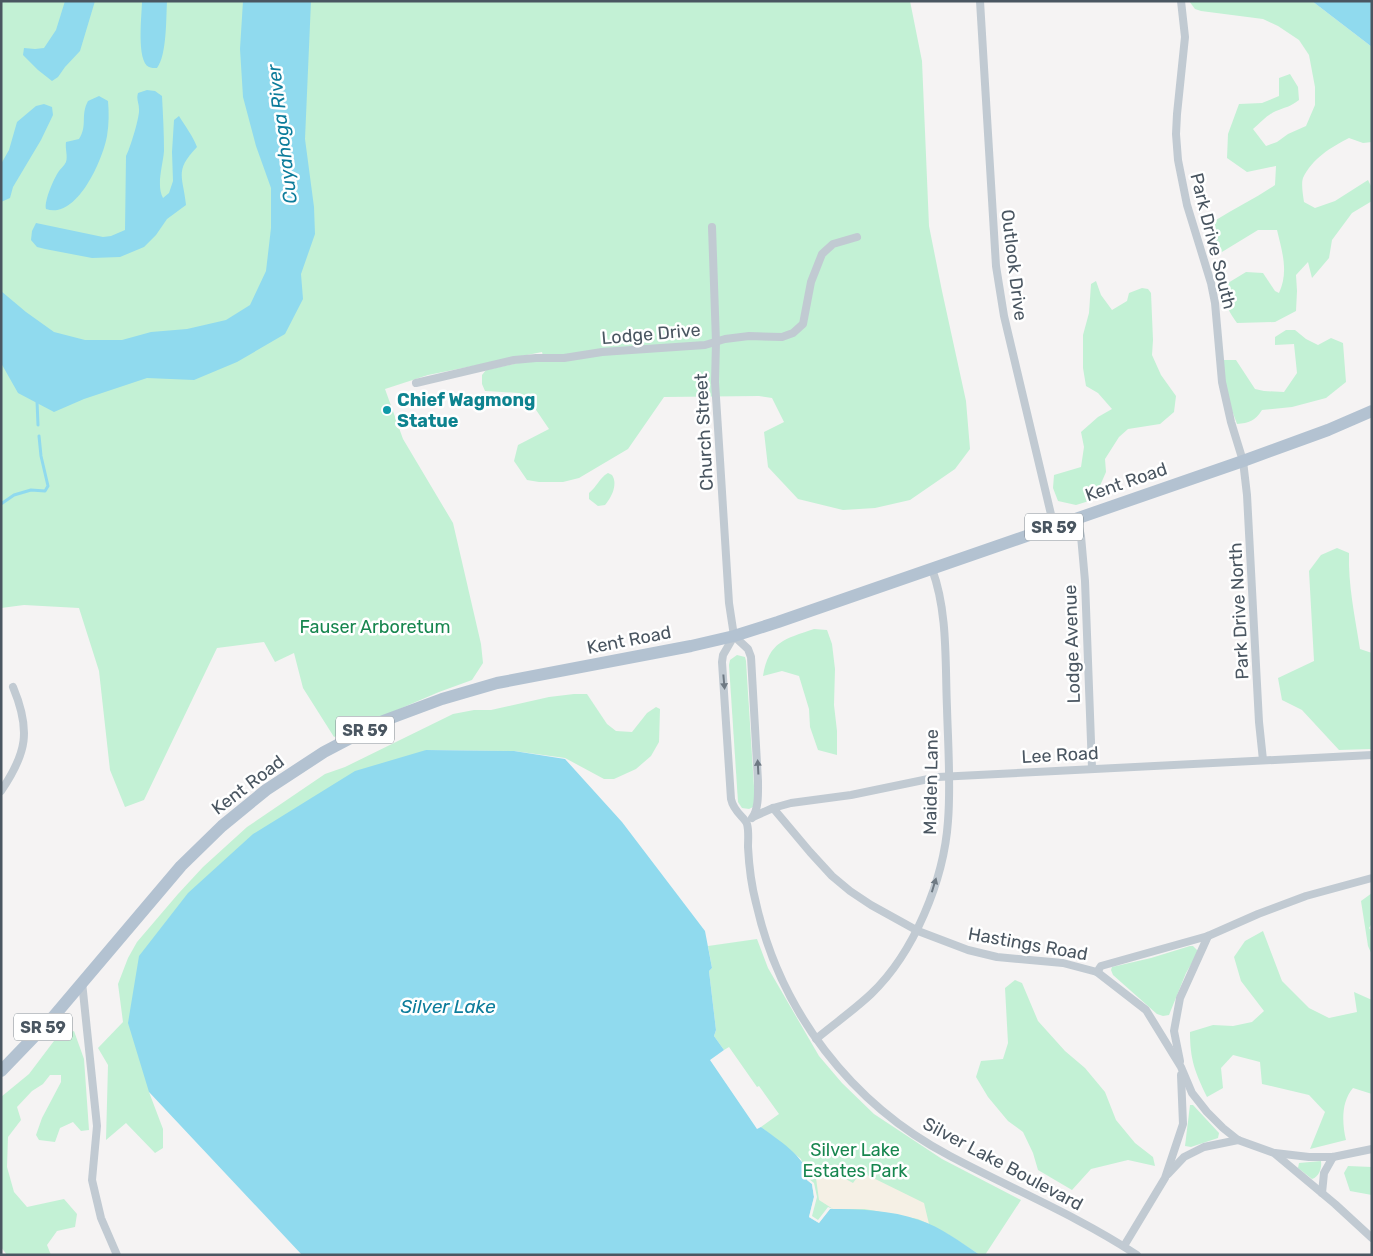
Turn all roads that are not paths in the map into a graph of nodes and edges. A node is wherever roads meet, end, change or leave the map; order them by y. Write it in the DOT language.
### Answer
graph roads {
  1 [pos="980,1"];
  2 [pos="1181,1"];
  3 [pos="712,227"];
  4 [pos="857,237"];
  5 [pos="716,342"];
  6 [pos="416,383"];
  7 [pos="1372,411"];
  8 [pos="1243,461"];
  9 [pos="1077,518"];
  10 [pos="1054,527"];
  11 [pos="932,569"];
  12 [pos="734,636"];
  13 [pos="13,687"];
  14 [pos="1372,755"];
  15 [pos="1264,760"];
  16 [pos="1092,768"];
  17 [pos="949,776"];
  18 [pos="1,791"];
  19 [pos="772,808"];
  20 [pos="755,816"];
  21 [pos="747,823"];
  22 [pos="1372,878"];
  23 [pos="918,931"];
  24 [pos="1208,936"];
  25 [pos="1097,972"];
  26 [pos="82,982"];
  27 [pos="816,1039"];
  28 [pos="1180,1066"];
  29 [pos="1,1070"];
  30 [pos="1238,1140"];
  31 [pos="1372,1149"];
  32 [pos="1274,1153"];
  33 [pos="1333,1157"];
  34 [pos="1165,1178"];
  35 [pos="1322,1193"];
  36 [pos="1372,1238"];
  37 [pos="1124,1246"];
  38 [pos="117,1255"];
  39 [pos="1137,1255"];
  1 -- 10 [label="street, Outlook Drive"];
  2 -- 8 [label="street, Park Drive South"];
  3 -- 5 [label="street, Church Street"];
  4 -- 5 [label="street, Lodge Drive"];
  5 -- 6 [label="street, Lodge Drive"];
  5 -- 12 [label="street, Church Street"];
  7 -- 8 [label="main road, Kent Road / SR 59"];
  8 -- 9 [label="main road, Kent Road / SR 59"];
  8 -- 15 [label="street, Park Drive North"];
  9 -- 10 [label="main road, Kent Road / SR 59"];
  9 -- 16 [label="street, Lodge Avenue"];
  10 -- 11 [label="main road, Kent Road / SR 59"];
  11 -- 12 [label="main road, Kent Road / SR 59"];
  11 -- 17 [label="street, Maiden Lane"];
  20 -- 12 [label="street, one-way"];
  12 -- 21 [label="street, one-way"];
  12 -- 26 [label="main road, Kent Road / SR 59"];
  13 -- 18 [label="street"];
  14 -- 15 [label="street, Lee Road"];
  15 -- 16 [label="street, Lee Road"];
  16 -- 17 [label="street, Lee Road"];
  17 -- 19 [label="street, Lee Road"];
  23 -- 17 [label="street, Maiden Lane, one-way"];
  19 -- 20 [label="street, Lee Road"];
  19 -- 23 [label="street, Hastings Road"];
  20 -- 21 [label="street"];
  21 -- 27 [label="street, Silver Lake Boulevard"];
  22 -- 24 [label="street, Hastings Road"];
  23 -- 25 [label="street, Hastings Road"];
  23 -- 27 [label="street, Maiden Lane"];
  24 -- 25 [label="street, Hastings Road"];
  24 -- 28 [label="street"];
  25 -- 28 [label="street"];
  26 -- 29 [label="main road, Kent Road / SR 59"];
  26 -- 38 [label="street"];
  27 -- 37 [label="street, Silver Lake Boulevard"];
  28 -- 30 [label="street"];
  28 -- 34 [label="street"];
  30 -- 32 [label="street"];
  30 -- 34 [label="street"];
  31 -- 33 [label="street"];
  32 -- 33 [label="street"];
  32 -- 35 [label="street"];
  33 -- 35 [label="street"];
  34 -- 37 [label="street"];
  35 -- 36 [label="street"];
  37 -- 39 [label="street, Silver Lake Boulevard"];
}
